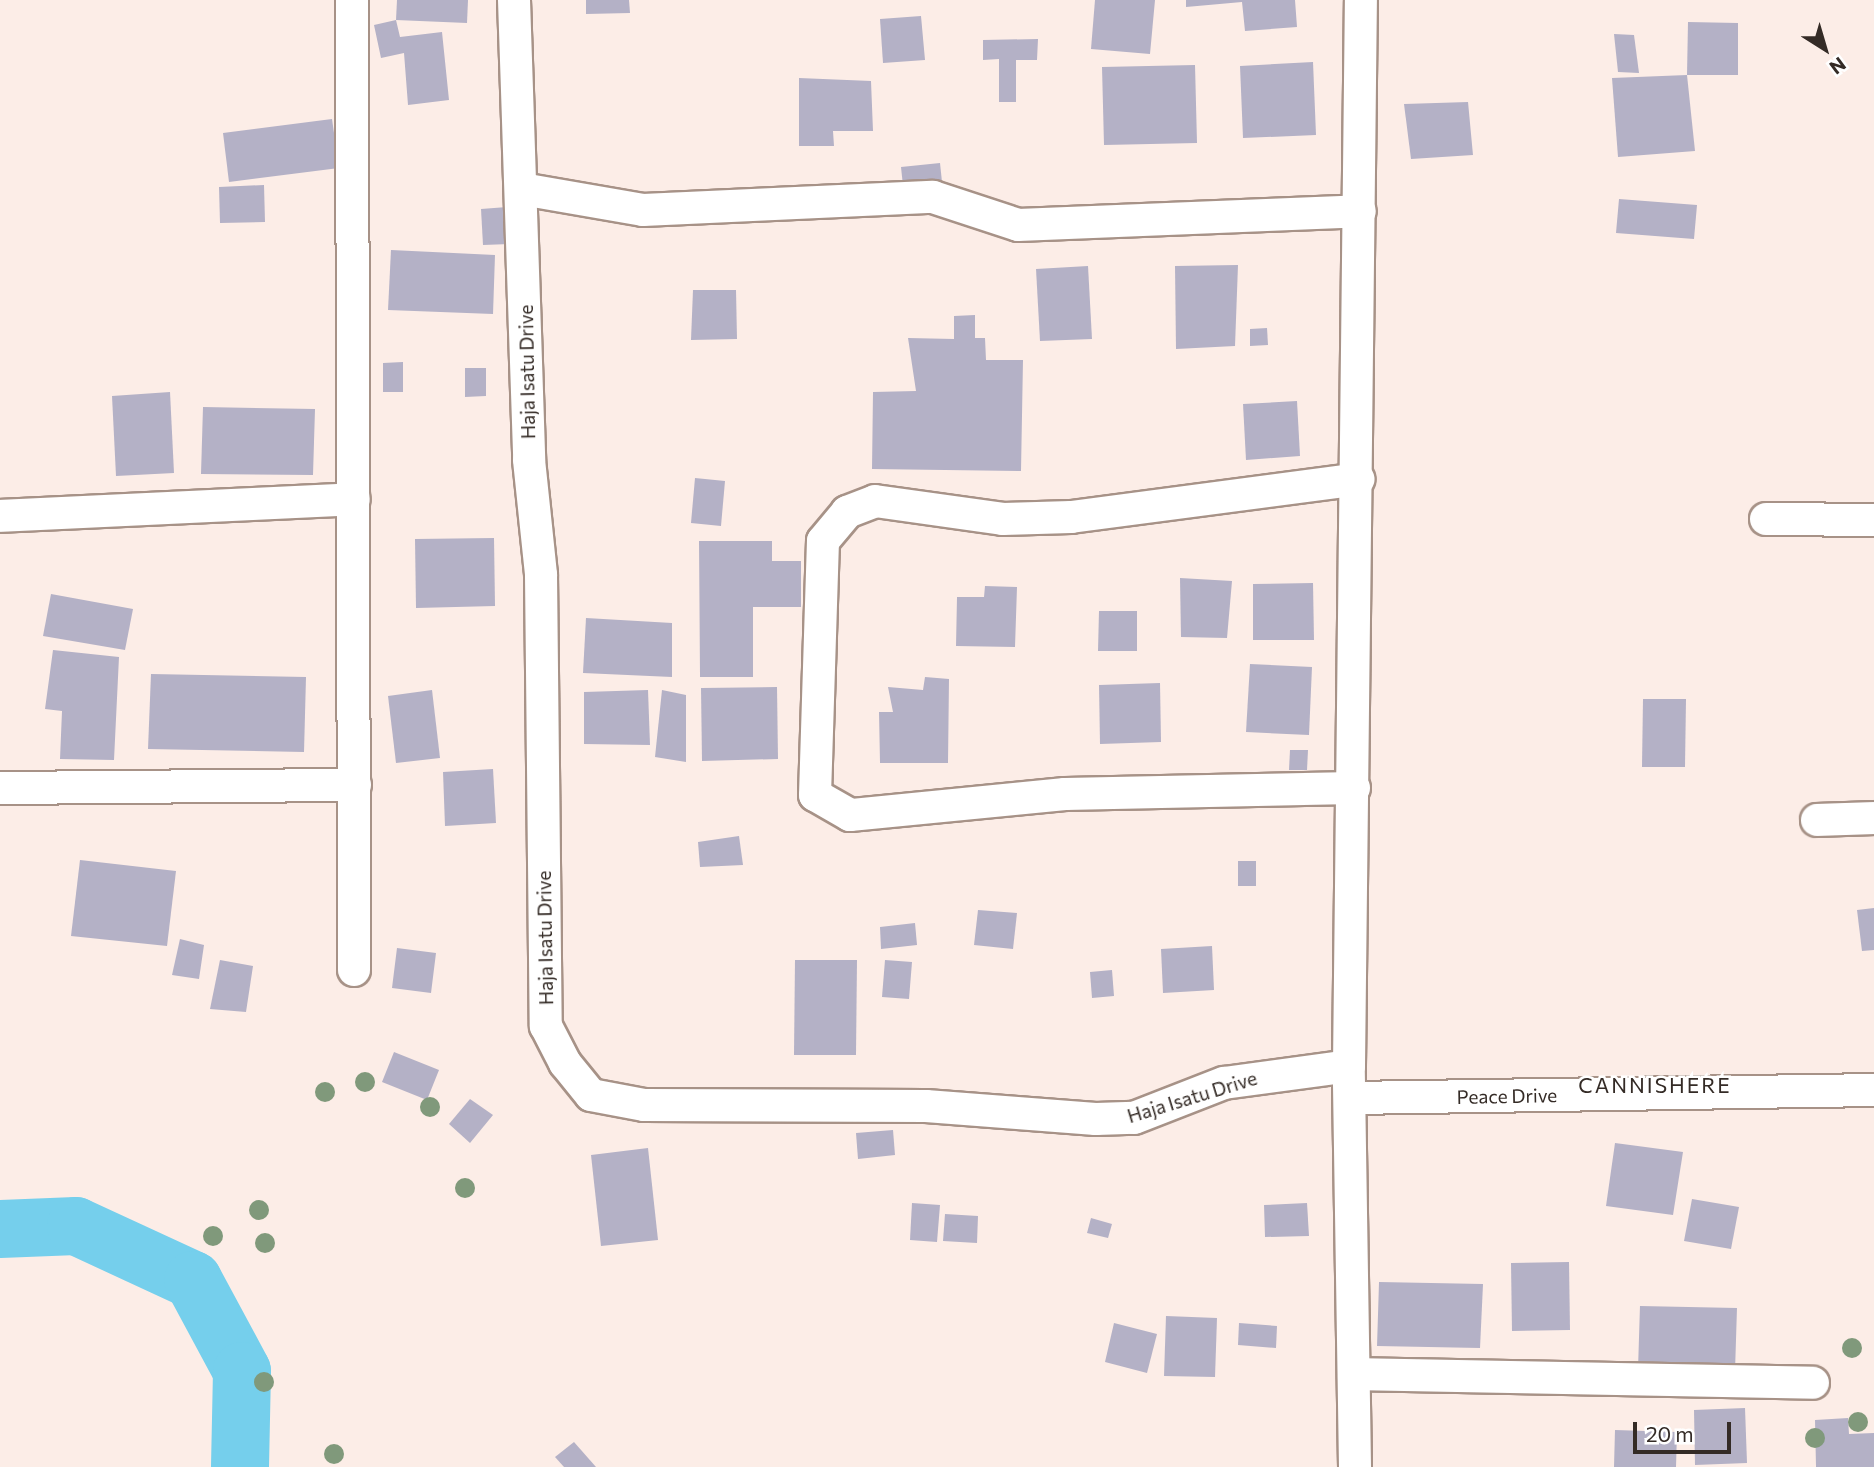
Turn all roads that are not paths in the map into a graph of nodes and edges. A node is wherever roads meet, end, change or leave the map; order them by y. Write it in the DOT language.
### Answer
graph roads {
  1 [pos="352,0"];
  2 [pos="514,0"];
  3 [pos="1361,0"];
  4 [pos="522,189"];
  5 [pos="1360,211"];
  6 [pos="1358,479"];
  7 [pos="354,499"];
  8 [pos="0,516"];
  9 [pos="1766,519"];
  10 [pos="1874,520"];
  11 [pos="355,785"];
  12 [pos="1354,788"];
  13 [pos="0,789"];
  14 [pos="1874,818"];
  15 [pos="1817,820"];
  16 [pos="354,970"];
  17 [pos="1349,1066"];
  18 [pos="1874,1090"];
  19 [pos="1350,1098"];
  20 [pos="1354,1374"];
  21 [pos="1813,1383"];
  22 [pos="1355,1467"];
  1 -- 7 [label="street"];
  2 -- 4 [label="street, Haja Isatu Drive"];
  3 -- 5 [label="street"];
  4 -- 5 [label="street"];
  4 -- 17 [label="street, Haja Isatu Drive"];
  5 -- 6 [label="street"];
  6 -- 12 [label="street"];
  6 -- 12 [label="street"];
  7 -- 8 [label="street"];
  7 -- 11 [label="street"];
  9 -- 10 [label="street"];
  11 -- 13 [label="street"];
  11 -- 16 [label="street"];
  12 -- 17 [label="street"];
  14 -- 15 [label="street"];
  17 -- 19 [label="street"];
  18 -- 19 [label="street, Peace Drive"];
  19 -- 20 [label="street"];
  20 -- 21 [label="street"];
  20 -- 22 [label="street"];
}
